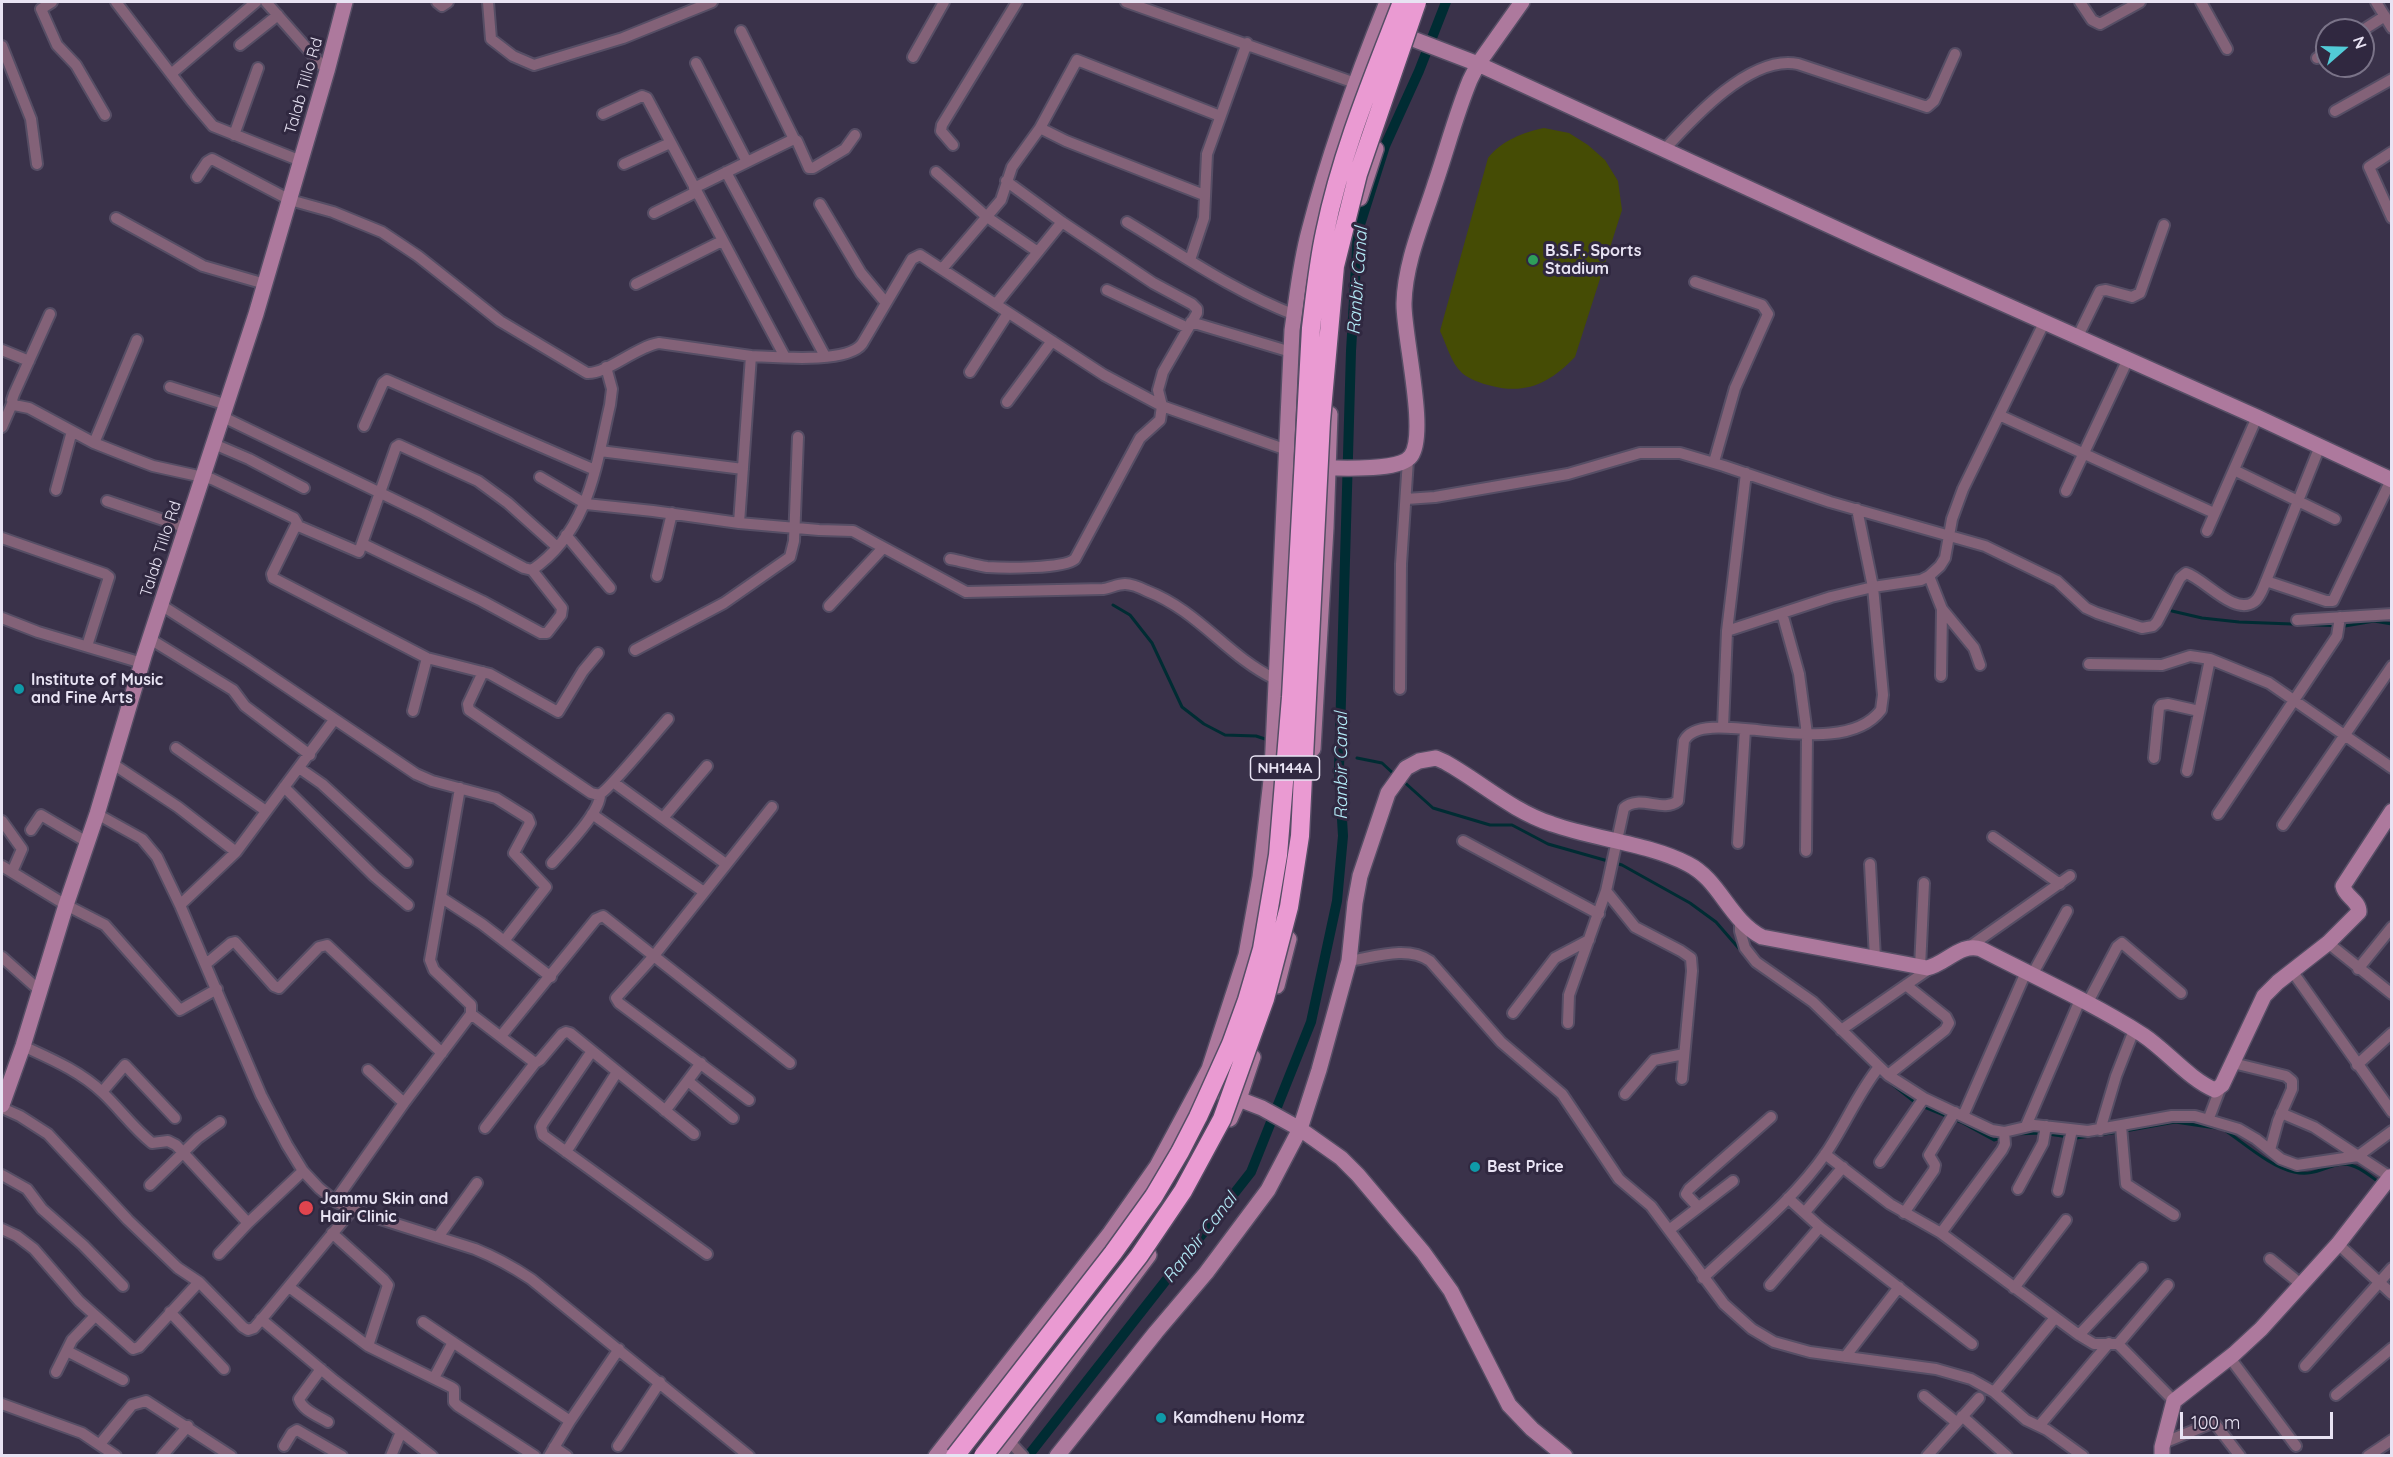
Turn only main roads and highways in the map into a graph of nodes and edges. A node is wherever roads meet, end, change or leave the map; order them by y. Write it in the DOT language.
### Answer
graph roads {
  1 [pos="1402,2"];
  2 [pos="1417,2"];
  3 [pos="955,1455"];
  4 [pos="983,1455"];
  1 -- 3 [label="highway, NH144A, bridge"];
  2 -- 4 [label="highway, NH144A, bridge"];
}
